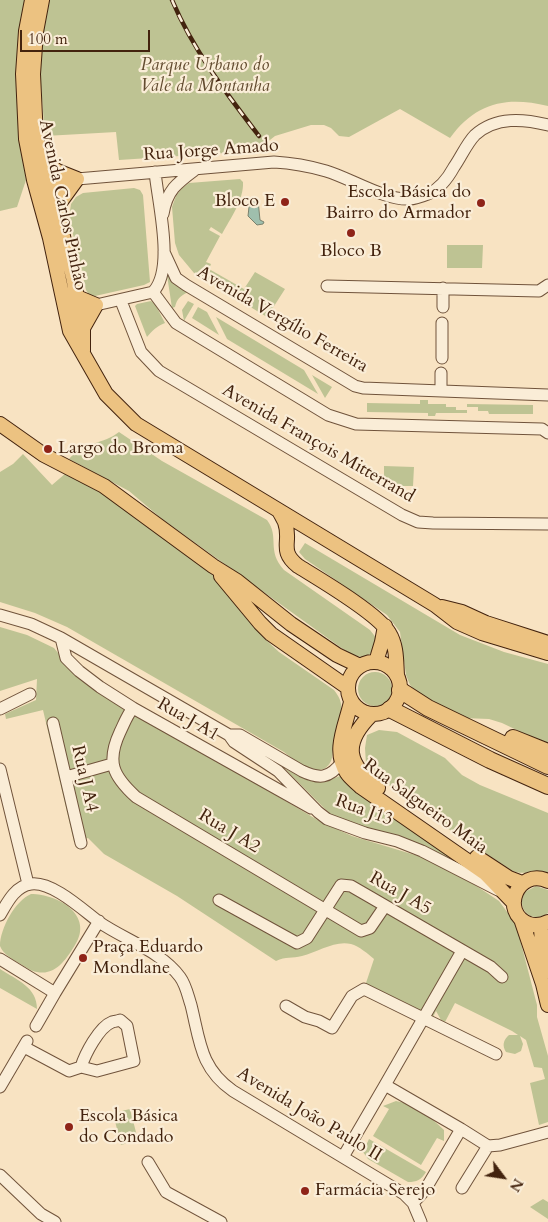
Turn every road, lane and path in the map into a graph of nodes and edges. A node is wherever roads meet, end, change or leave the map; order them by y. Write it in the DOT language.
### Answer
graph roads {
  1 [pos="32,0"];
  2 [pos="42,0"];
  3 [pos="548,125"];
  4 [pos="31,139"];
  5 [pos="42,160"];
  6 [pos="199,168"];
  7 [pos="155,172"];
  8 [pos="77,179"];
  9 [pos="51,192"];
  10 [pos="49,208"];
  11 [pos="162,219"];
  12 [pos="164,252"];
  13 [pos="548,285"];
  14 [pos="327,286"];
  15 [pos="61,288"];
  16 [pos="443,288"];
  17 [pos="153,292"];
  18 [pos="76,298"];
  19 [pos="121,300"];
  20 [pos="96,306"];
  21 [pos="443,307"];
  22 [pos="442,324"];
  23 [pos="83,328"];
  24 [pos="83,355"];
  25 [pos="442,358"];
  26 [pos="441,373"];
  27 [pos="441,390"];
  28 [pos="548,394"];
  29 [pos="0,424"];
  30 [pos="548,433"];
  31 [pos="279,511"];
  32 [pos="548,524"];
  33 [pos="303,526"];
  34 [pos="287,540"];
  35 [pos="293,562"];
  36 [pos="213,566"];
  37 [pos="435,605"];
  38 [pos="0,615"];
  39 [pos="385,626"];
  40 [pos="61,638"];
  41 [pos="548,643"];
  42 [pos="548,653"];
  43 [pos="376,662"];
  44 [pos="360,666"];
  45 [pos="398,683"];
  46 [pos="347,687"];
  47 [pos="30,694"];
  48 [pos="351,702"];
  49 [pos="133,708"];
  50 [pos="0,709"];
  51 [pos="390,709"];
  52 [pos="371,715"];
  53 [pos="452,719"];
  54 [pos="53,723"];
  55 [pos="229,734"];
  56 [pos="548,752"];
  57 [pos="490,760"];
  58 [pos="342,762"];
  59 [pos="112,764"];
  60 [pos="548,766"];
  61 [pos="0,769"];
  62 [pos="66,778"];
  63 [pos="548,786"];
  64 [pos="548,797"];
  65 [pos="318,812"];
  66 [pos="81,843"];
  67 [pos="548,881"];
  68 [pos="522,883"];
  69 [pos="28,884"];
  70 [pos="510,898"];
  71 [pos="219,900"];
  72 [pos="386,906"];
  73 [pos="325,910"];
  74 [pos="0,915"];
  75 [pos="521,920"];
  76 [pos="99,921"];
  77 [pos="546,924"];
  78 [pos="462,951"];
  79 [pos="0,959"];
  80 [pos="545,962"];
  81 [pos="502,977"];
  82 [pos="543,984"];
  83 [pos="55,993"];
  84 [pos="548,1005"];
  85 [pos="286,1006"];
  86 [pos="423,1018"];
  87 [pos="36,1026"];
  88 [pos="496,1054"];
  89 [pos="81,1067"];
  90 [pos="0,1085"];
  91 [pos="386,1085"];
  92 [pos="461,1129"];
  93 [pos="548,1132"];
  94 [pos="488,1146"];
  95 [pos="343,1157"];
  96 [pos="148,1162"];
  97 [pos="0,1175"];
  98 [pos="462,1188"];
  99 [pos="413,1203"];
  100 [pos="55,1222"];
  101 [pos="221,1222"];
  102 [pos="421,1222"];
  1 -- 4 [label="main road, Avenida Carlos Pinhão"];
  2 -- 4 [label="main road, Avenida Carlos Pinhão"];
  3 -- 6 [label="street, Rua Jorge Amado"];
  4 -- 5 [label="main road, Avenida Carlos Pinhão"];
  4 -- 10 [label="main road, Avenida Carlos Pinhão"];
  5 -- 8 [label="main road"];
  5 -- 9 [label="main road, Avenida Carlos Pinhão"];
  6 -- 7 [label="street, Rua Jorge Amado"];
  6 -- 11 [label="street, Avenida Vergílio Ferreira"];
  7 -- 8 [label="street, Rua Jorge Amado"];
  7 -- 11 [label="street, Avenida Vergílio Ferreira"];
  8 -- 9 [label="main road"];
  8 -- 10 [label="main road"];
  9 -- 10 [label="main road, Avenida Carlos Pinhão"];
  10 -- 15 [label="main road, Avenida Carlos Pinhão"];
  10 -- 18 [label="main road, Avenida Carlos Pinhão"];
  11 -- 12 [label="street, Avenida Vergílio Ferreira"];
  12 -- 17 [label="street, Avenida Vergílio Ferreira"];
  12 -- 27 [label="street, Avenida Vergílio Ferreira"];
  13 -- 16 [label="street"];
  14 -- 16 [label="street"];
  15 -- 18 [label="main road"];
  15 -- 24 [label="main road, Avenida Carlos Pinhão"];
  16 -- 21 [label="street"];
  17 -- 19 [label="street"];
  17 -- 30 [label="street"];
  18 -- 20 [label="main road"];
  18 -- 23 [label="main road, Avenida Carlos Pinhão"];
  19 -- 20 [label="street"];
  19 -- 32 [label="street, Avenida François Mitterrand"];
  20 -- 23 [label="main road"];
  22 -- 25 [label="street"];
  23 -- 24 [label="main road, Avenida Carlos Pinhão"];
  24 -- 31 [label="main road, Avenida Carlos Pinhão"];
  26 -- 27 [label="street"];
  27 -- 28 [label="street, Avenida Vergílio Ferreira"];
  29 -- 36 [label="main road"];
  31 -- 33 [label="main road, Avenida Carlos Pinhão"];
  31 -- 34 [label="main road"];
  33 -- 34 [label="main road"];
  33 -- 35 [label="main road"];
  33 -- 37 [label="main road, Avenida Carlos Pinhão"];
  34 -- 35 [label="main road"];
  35 -- 39 [label="main road"];
  36 -- 44 [label="main road"];
  36 -- 46 [label="main road"];
  37 -- 41 [label="main road"];
  37 -- 42 [label="main road"];
  38 -- 40 [label="street, Rua J13"];
  39 -- 43 [label="main road"];
  39 -- 45 [label="main road"];
  40 -- 49 [label="street, Rua J A1"];
  40 -- 55 [label="street, Rua J13"];
  43 -- 44 [label="main road"];
  43 -- 45 [label="main road"];
  44 -- 46 [label="main road"];
  45 -- 51 [label="main road"];
  45 -- 53 [label="highway"];
  46 -- 48 [label="main road"];
  47 -- 50 [label="street"];
  48 -- 52 [label="main road"];
  48 -- 58 [label="main road, Rua Salgueiro Maia"];
  49 -- 59 [label="street"];
  49 -- 65 [label="street, Rua J A1"];
  51 -- 52 [label="main road"];
  51 -- 57 [label="highway"];
  52 -- 68 [label="main road, Rua Salgueiro Maia"];
  53 -- 56 [label="highway"];
  53 -- 60 [label="highway"];
  54 -- 62 [label="street, Rua J A4"];
  55 -- 58 [label="street, Rua J13"];
  55 -- 65 [label="street, Rua J13"];
  57 -- 63 [label="highway"];
  57 -- 64 [label="highway"];
  58 -- 70 [label="main road, Rua Salgueiro Maia"];
  59 -- 62 [label="street"];
  59 -- 73 [label="street, Rua J A2"];
  61 -- 69 [label="street"];
  62 -- 66 [label="street, Rua J A4"];
  65 -- 70 [label="street, Rua J13"];
  67 -- 68 [label="main road"];
  68 -- 70 [label="main road"];
  69 -- 74 [label="street"];
  69 -- 76 [label="street"];
  70 -- 75 [label="main road"];
  71 -- 73 [label="street, Rua J A5"];
  72 -- 73 [label="street, Rua J A2"];
  72 -- 73 [label="street, Rua J A5"];
  72 -- 78 [label="street, Rua J A5"];
  75 -- 77 [label="main road"];
  75 -- 82 [label="main road"];
  76 -- 83 [label="street"];
  76 -- 95 [label="street, Avenida João Paulo II"];
  77 -- 80 [label="main road"];
  78 -- 81 [label="street, Rua J A5"];
  78 -- 86 [label="street"];
  79 -- 83 [label="street"];
  80 -- 82 [label="main road"];
  82 -- 84 [label="main road"];
  83 -- 87 [label="street"];
  85 -- 86 [label="street"];
  86 -- 88 [label="street"];
  86 -- 91 [label="street"];
  89 -- 89 [label="street"];
  89 -- 90 [label="street"];
  91 -- 92 [label="street"];
  91 -- 95 [label="street"];
  92 -- 94 [label="street"];
  92 -- 99 [label="street"];
  93 -- 94 [label="street"];
  94 -- 98 [label="street"];
  95 -- 99 [label="street, Avenida João Paulo II"];
  96 -- 101 [label="street"];
  97 -- 100 [label="street"];
  99 -- 102 [label="street, Avenida João Paulo II"];
}
